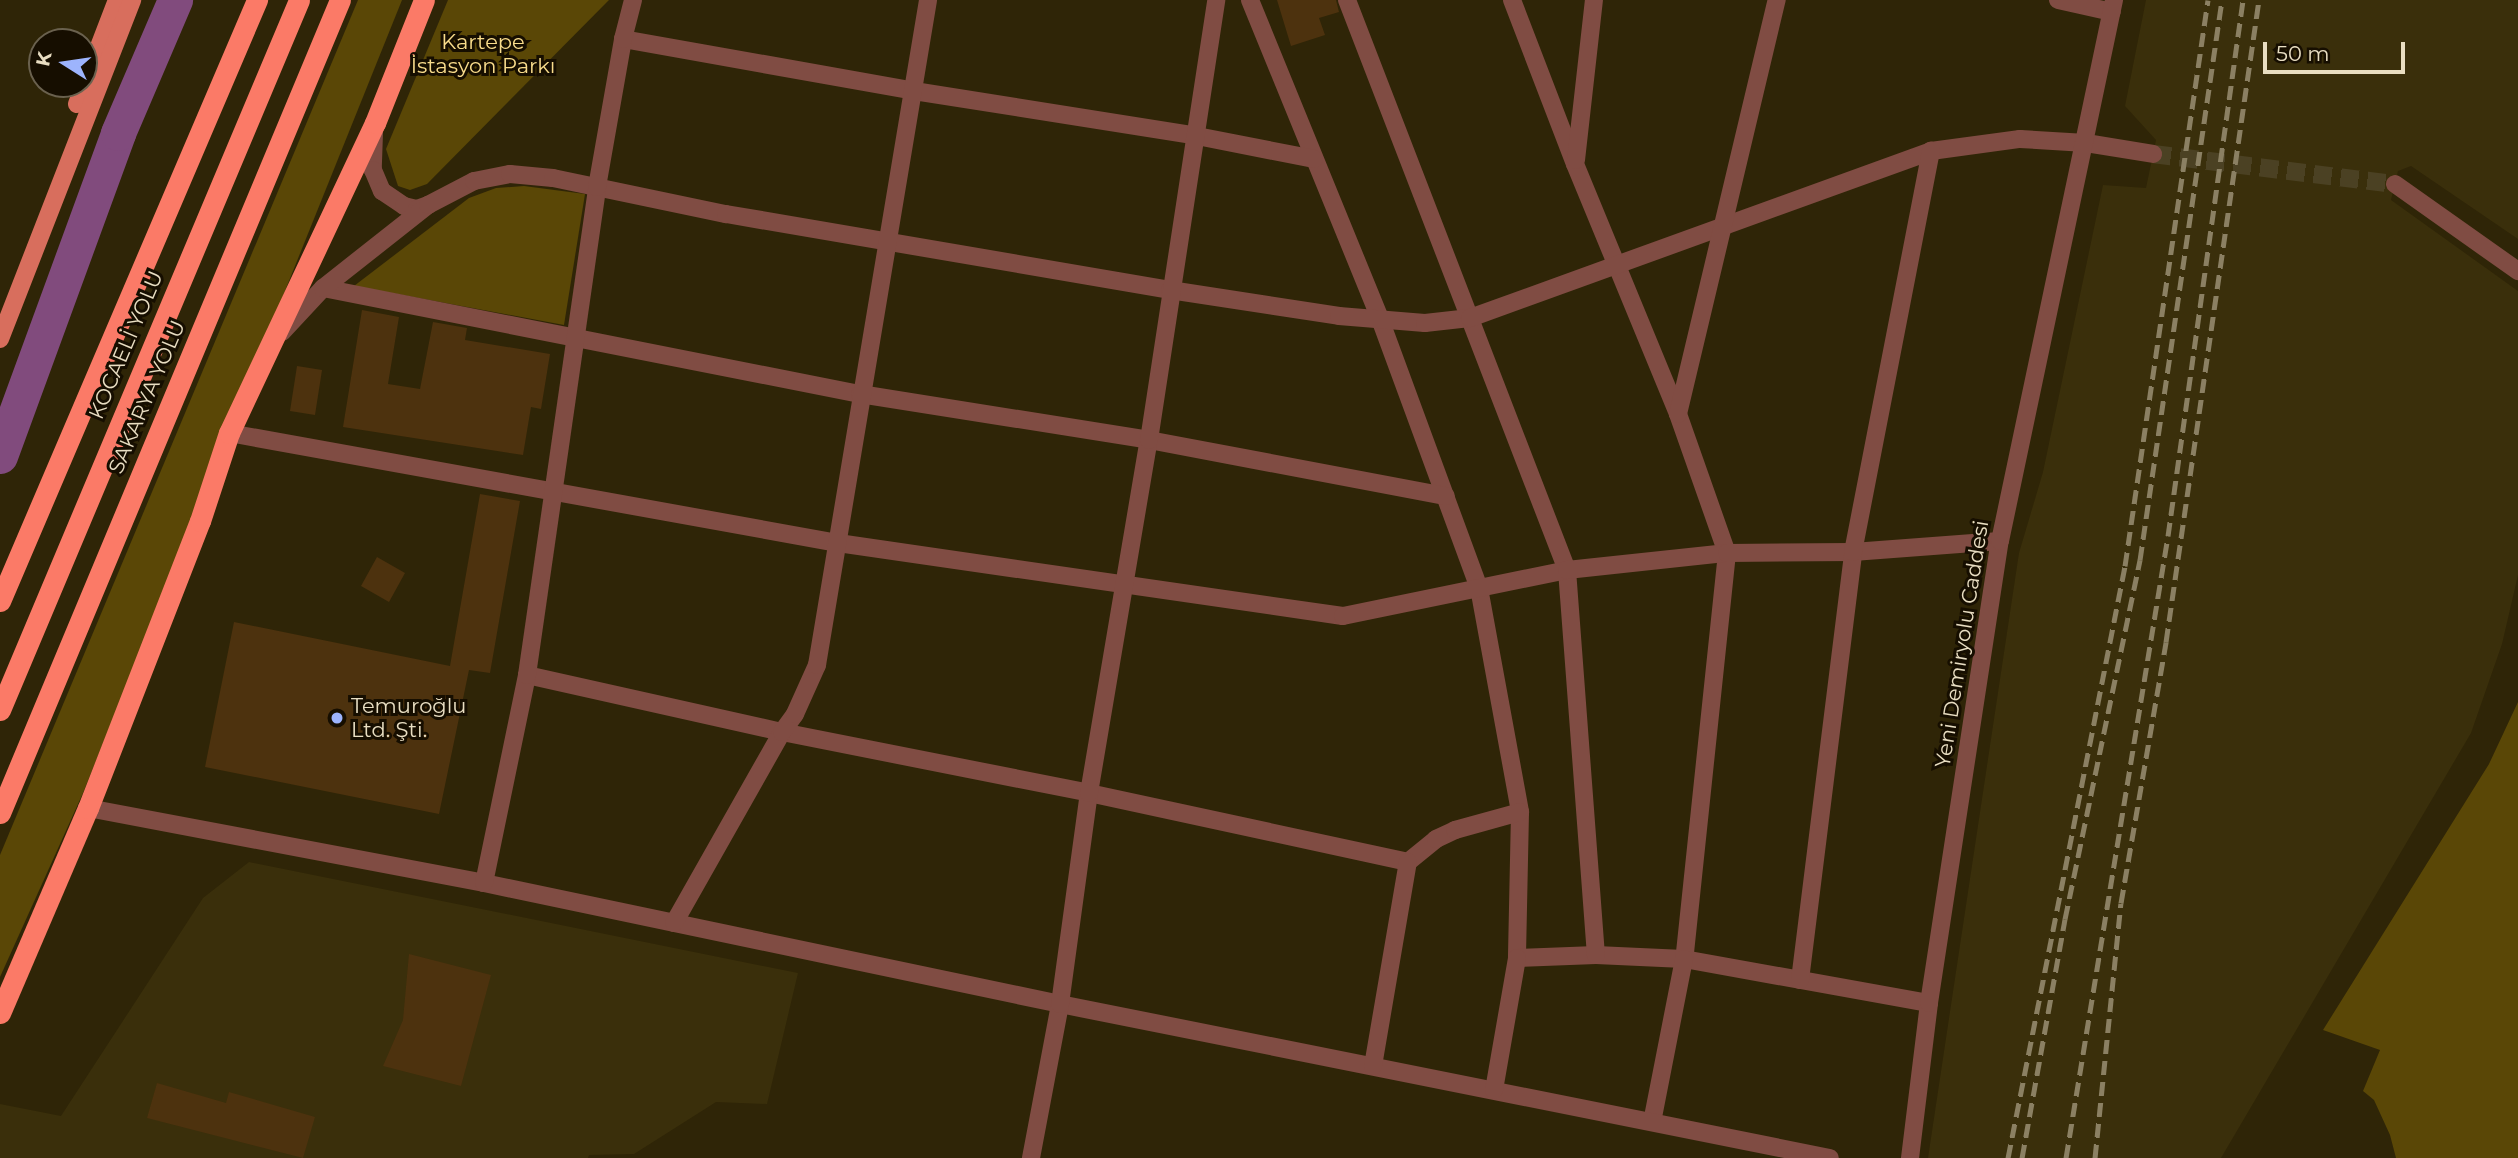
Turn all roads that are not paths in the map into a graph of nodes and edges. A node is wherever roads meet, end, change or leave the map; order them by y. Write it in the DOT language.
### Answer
graph roads {
  1 [pos="117,0"];
  2 [pos="132,0"];
  3 [pos="257,0"];
  4 [pos="299,0"];
  5 [pos="340,0"];
  6 [pos="424,0"];
  7 [pos="633,0"];
  8 [pos="928,0"];
  9 [pos="1216,0"];
  10 [pos="1250,0"];
  11 [pos="1347,0"];
  12 [pos="1512,0"];
  13 [pos="1594,0"];
  14 [pos="1777,0"];
  15 [pos="2058,0"];
  16 [pos="2113,6"];
  17 [pos="623,39"];
  18 [pos="914,91"];
  19 [pos="374,124"];
  20 [pos="1197,136"];
  21 [pos="2086,143"];
  22 [pos="1931,150"];
  23 [pos="2153,154"];
  24 [pos="1314,159"];
  25 [pos="1575,164"];
  26 [pos="2395,184"];
  27 [pos="597,187"];
  28 [pos="428,205"];
  29 [pos="1724,228"];
  30 [pos="887,242"];
  31 [pos="1617,267"];
  32 [pos="2518,271"];
  33 [pos="323,288"];
  34 [pos="1171,290"];
  35 [pos="0,308"];
  36 [pos="1470,318"];
  37 [pos="1380,320"];
  38 [pos="0,339"];
  39 [pos="574,340"];
  40 [pos="267,349"];
  41 [pos="860,394"];
  42 [pos="1678,414"];
  43 [pos="229,433"];
  44 [pos="1149,440"];
  45 [pos="554,494"];
  46 [pos="1446,496"];
  47 [pos="2000,541"];
  48 [pos="838,543"];
  49 [pos="1853,552"];
  50 [pos="1727,554"];
  51 [pos="1566,570"];
  52 [pos="1123,586"];
  53 [pos="1479,588"];
  54 [pos="0,601"];
  55 [pos="527,675"];
  56 [pos="0,710"];
  57 [pos="782,732"];
  58 [pos="1089,793"];
  59 [pos="88,808"];
  60 [pos="1520,812"];
  61 [pos="0,813"];
  62 [pos="1408,862"];
  63 [pos="484,883"];
  64 [pos="674,923"];
  65 [pos="1596,955"];
  66 [pos="1517,958"];
  67 [pos="1684,959"];
  68 [pos="1800,980"];
  69 [pos="1929,1003"];
  70 [pos="1059,1004"];
  71 [pos="0,1013"];
  72 [pos="1373,1066"];
  73 [pos="1494,1090"];
  74 [pos="1652,1122"];
  75 [pos="1031,1158"];
  76 [pos="1830,1158"];
  77 [pos="1910,1158"];
  1 -- 35 [label="main road"];
  2 -- 38 [label="main road"];
  3 -- 54 [label="highway"];
  4 -- 56 [label="highway, KOCAELİ YOLU"];
  5 -- 61 [label="highway, SAKARYA YOLU"];
  6 -- 19 [label="highway"];
  7 -- 17 [label="street"];
  8 -- 18 [label="street"];
  9 -- 20 [label="street"];
  10 -- 24 [label="street"];
  11 -- 36 [label="street"];
  12 -- 25 [label="street"];
  13 -- 25 [label="street"];
  14 -- 29 [label="street"];
  15 -- 16 [label="street"];
  16 -- 21 [label="street, Yeni Demiryolu Caddesi"];
  17 -- 18 [label="street"];
  17 -- 27 [label="street"];
  18 -- 20 [label="street"];
  18 -- 30 [label="street"];
  19 -- 28 [label="street"];
  19 -- 40 [label="highway"];
  20 -- 24 [label="street"];
  20 -- 34 [label="street"];
  21 -- 22 [label="street"];
  21 -- 23 [label="street"];
  21 -- 47 [label="street, Yeni Demiryolu Caddesi"];
  22 -- 29 [label="street"];
  22 -- 49 [label="street"];
  24 -- 37 [label="street"];
  25 -- 31 [label="street"];
  26 -- 32 [label="street"];
  27 -- 28 [label="street"];
  27 -- 30 [label="street"];
  27 -- 39 [label="street"];
  28 -- 33 [label="street"];
  29 -- 31 [label="street"];
  29 -- 42 [label="street"];
  30 -- 34 [label="street"];
  30 -- 41 [label="street"];
  31 -- 36 [label="street"];
  31 -- 42 [label="street"];
  33 -- 39 [label="street"];
  33 -- 40 [label="street"];
  34 -- 37 [label="street"];
  34 -- 44 [label="street"];
  36 -- 37 [label="street"];
  36 -- 51 [label="street"];
  37 -- 46 [label="street"];
  39 -- 41 [label="street"];
  39 -- 45 [label="street"];
  40 -- 43 [label="highway"];
  41 -- 44 [label="street"];
  41 -- 48 [label="street"];
  42 -- 50 [label="street"];
  43 -- 45 [label="street"];
  43 -- 59 [label="highway"];
  44 -- 46 [label="street"];
  44 -- 52 [label="street"];
  45 -- 48 [label="street"];
  45 -- 55 [label="street"];
  46 -- 53 [label="street"];
  47 -- 49 [label="street"];
  47 -- 69 [label="street, Yeni Demiryolu Caddesi"];
  48 -- 52 [label="street"];
  48 -- 57 [label="street"];
  49 -- 50 [label="street"];
  49 -- 68 [label="street"];
  50 -- 51 [label="street"];
  50 -- 67 [label="street"];
  51 -- 53 [label="street"];
  51 -- 65 [label="street"];
  52 -- 53 [label="street"];
  52 -- 58 [label="street"];
  53 -- 60 [label="street"];
  55 -- 57 [label="street"];
  55 -- 63 [label="street"];
  57 -- 58 [label="street"];
  57 -- 64 [label="street"];
  58 -- 62 [label="street"];
  58 -- 70 [label="street"];
  59 -- 63 [label="street"];
  59 -- 71 [label="highway"];
  60 -- 62 [label="street"];
  60 -- 66 [label="street"];
  62 -- 72 [label="street"];
  63 -- 64 [label="street"];
  64 -- 70 [label="street"];
  65 -- 66 [label="street"];
  65 -- 67 [label="street"];
  66 -- 73 [label="street"];
  67 -- 68 [label="street"];
  67 -- 74 [label="street"];
  68 -- 69 [label="street"];
  69 -- 77 [label="street, Yeni Demiryolu Caddesi"];
  70 -- 72 [label="street"];
  70 -- 75 [label="street"];
  72 -- 73 [label="street"];
  73 -- 74 [label="street"];
  74 -- 76 [label="street"];
}
